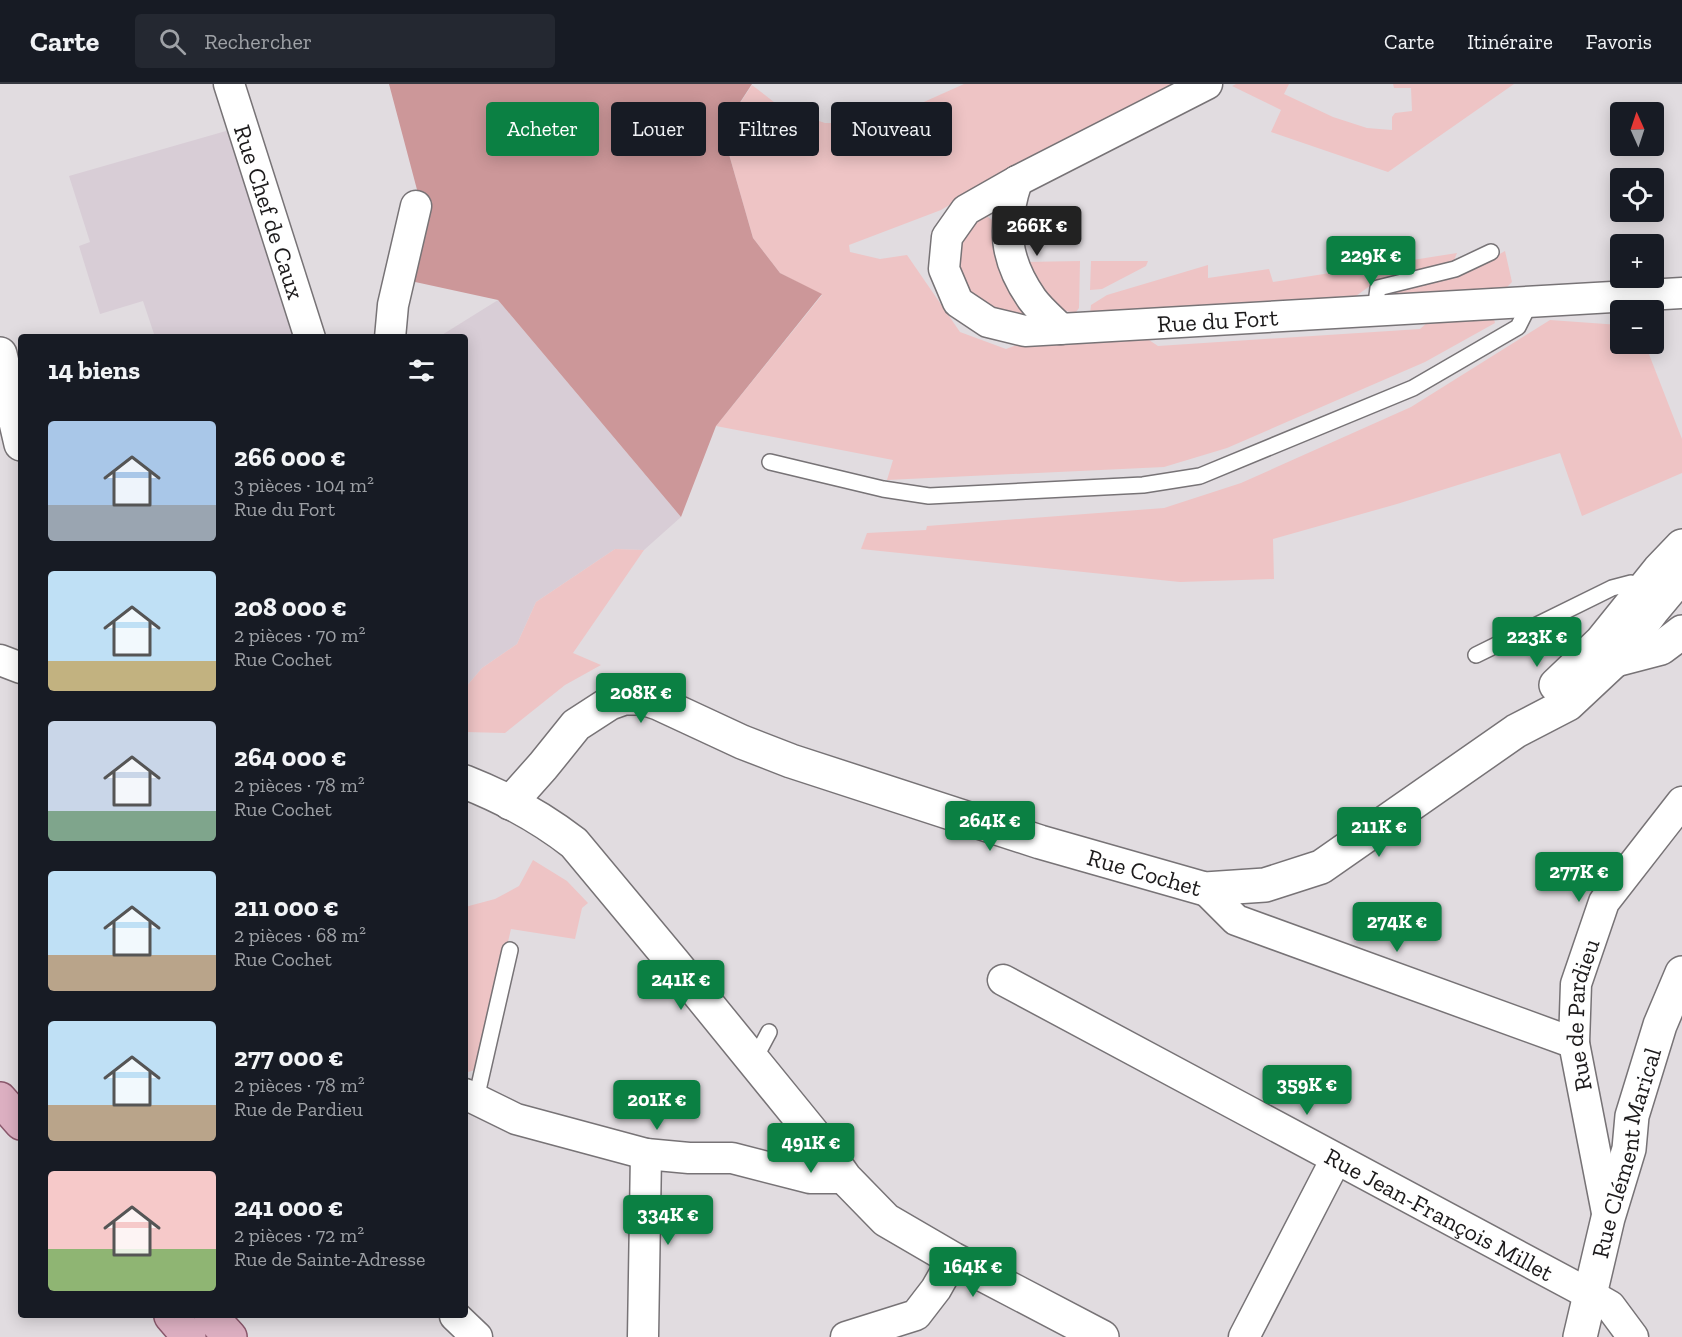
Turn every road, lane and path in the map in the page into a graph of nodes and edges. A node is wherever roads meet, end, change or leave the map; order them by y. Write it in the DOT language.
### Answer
graph roads {
  1 [pos="229,84"];
  2 [pos="1207,84"];
  3 [pos="1017,181"];
  4 [pos="416,206"];
  5 [pos="1491,252"];
  6 [pos="1682,293"];
  7 [pos="1524,302"];
  8 [pos="1375,311"];
  9 [pos="1061,329"];
  10 [pos="309,334"];
  11 [pos="390,334"];
  12 [pos="0,354"];
  13 [pos="18,431"];
  14 [pos="770,462"];
  15 [pos="1682,546"];
  16 [pos="1663,587"];
  17 [pos="1682,632"];
  18 [pos="1608,651"];
  19 [pos="1476,654"];
  20 [pos="0,660"];
  21 [pos="18,667"];
  22 [pos="468,783"];
  23 [pos="1682,802"];
  24 [pos="510,803"];
  25 [pos="1205,890"];
  26 [pos="510,950"];
  27 [pos="1682,973"];
  28 [pos="1003,980"];
  29 [pos="769,1032"];
  30 [pos="1574,1043"];
  31 [pos="753,1062"];
  32 [pos="470,1096"];
  33 [pos="0,1099"];
  34 [pos="18,1120"];
  35 [pos="645,1154"];
  36 [pos="1336,1159"];
  37 [pos="845,1178"];
  38 [pos="1608,1218"];
  39 [pos="953,1259"];
  40 [pos="1589,1294"];
  41 [pos="178,1318"];
  42 [pos="457,1318"];
  43 [pos="914,1326"];
  44 [pos="210,1327"];
  45 [pos="477,1337"];
  46 [pos="643,1337"];
  47 [pos="846,1337"];
  48 [pos="1102,1337"];
  49 [pos="1244,1337"];
  50 [pos="1580,1337"];
  51 [pos="1633,1337"];
  1 -- 10 [label="street, Rue Chef de Caux"];
  2 -- 3 [label="street, Rue du Fort"];
  3 -- 9 [label="street"];
  3 -- 9 [label="street, Rue du Fort"];
  4 -- 11 [label="street"];
  5 -- 8 [label="lane"];
  6 -- 7 [label="street, Rue du Fort"];
  7 -- 8 [label="street, Rue du Fort"];
  7 -- 14 [label="lane"];
  8 -- 9 [label="street, Rue du Fort"];
  12 -- 13 [label="street"];
  15 -- 16 [label="street, Rue Cochet"];
  16 -- 18 [label="street, Rue Cochet"];
  16 -- 19 [label="lane"];
  17 -- 18 [label="street"];
  18 -- 25 [label="street, Rue Cochet"];
  20 -- 21 [label="street"];
  22 -- 24 [label="street"];
  23 -- 30 [label="street, Rue de Pardieu"];
  24 -- 25 [label="street, Rue Cochet"];
  24 -- 31 [label="street"];
  25 -- 30 [label="street"];
  26 -- 32 [label="lane"];
  27 -- 38 [label="street, Rue Clément Marical"];
  28 -- 36 [label="street, Rue Jean-François Millet"];
  29 -- 31 [label="lane"];
  30 -- 38 [label="street, Rue de Pardieu"];
  31 -- 37 [label="street"];
  32 -- 35 [label="street"];
  33 -- 34 [label="main road"];
  35 -- 37 [label="street"];
  35 -- 46 [label="street"];
  36 -- 40 [label="street, Rue Jean-François Millet"];
  36 -- 49 [label="street"];
  37 -- 39 [label="street"];
  38 -- 40 [label="street, Rue Clément Marical"];
  39 -- 43 [label="street"];
  39 -- 48 [label="street"];
  40 -- 50 [label="street, Rue Clément Marical"];
  40 -- 51 [label="street, Rue Jean-François Millet"];
  41 -- 44 [label="main road"];
  42 -- 45 [label="street"];
  43 -- 47 [label="street"];
}
